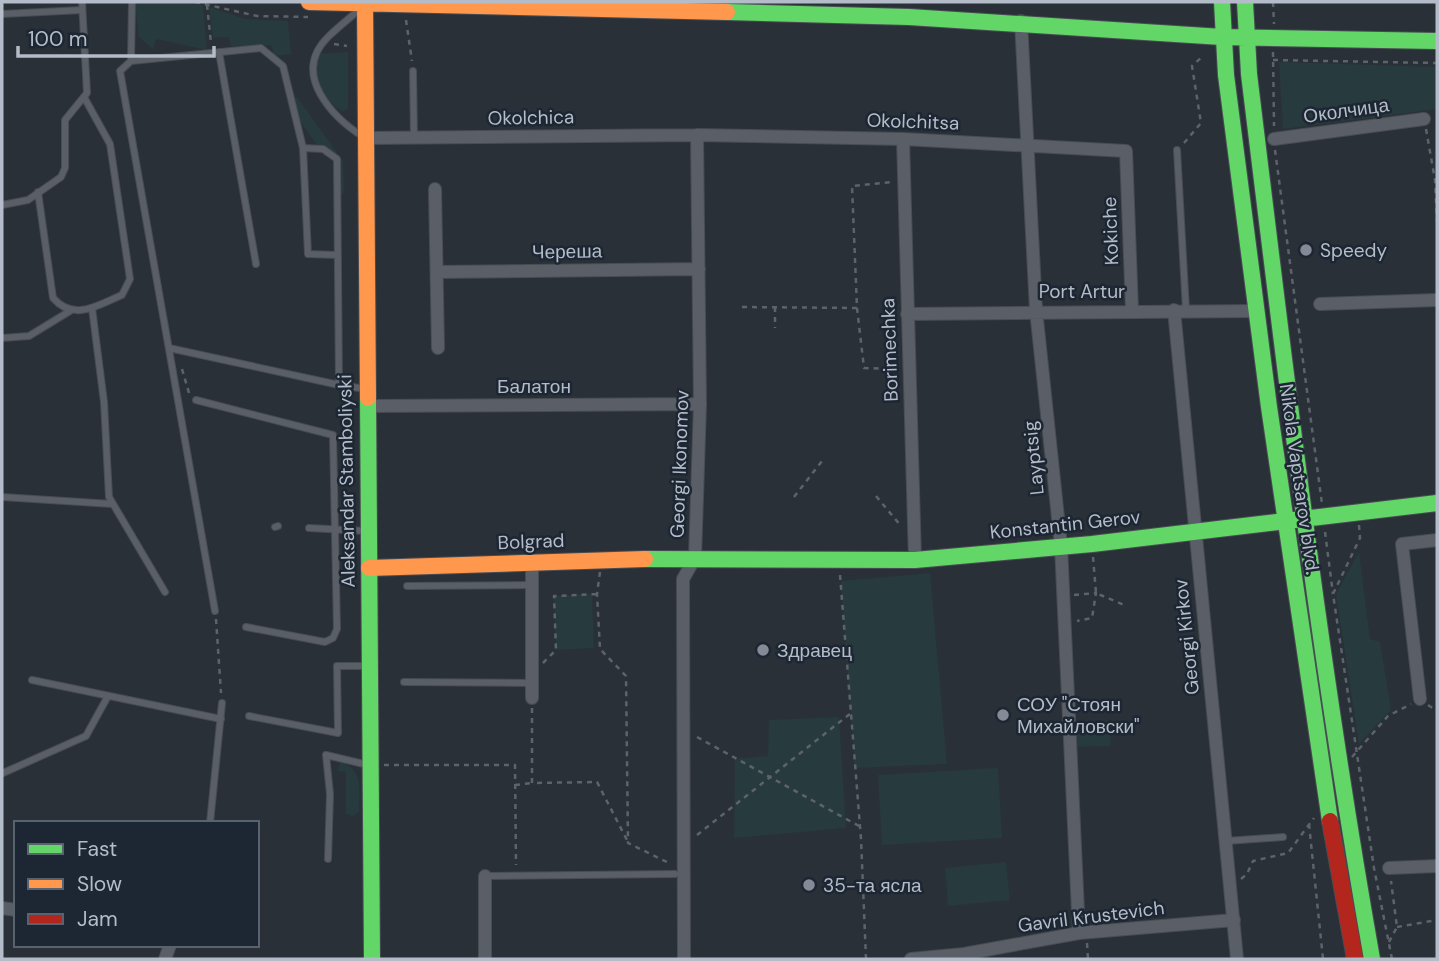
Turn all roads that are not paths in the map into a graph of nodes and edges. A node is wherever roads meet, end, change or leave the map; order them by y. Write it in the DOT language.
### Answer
graph roads {
  1 [pos="82,2"];
  2 [pos="132,2"];
  3 [pos="1222,2"];
  4 [pos="1245,2"];
  5 [pos="364,3"];
  6 [pos="82,10"];
  7 [pos="312,10"];
  8 [pos="2,14"];
  9 [pos="1021,22"];
  10 [pos="1222,37"];
  11 [pos="1247,37"];
  12 [pos="1437,41"];
  13 [pos="215,53"];
  14 [pos="131,61"];
  15 [pos="414,71"];
  16 [pos="84,97"];
  17 [pos="137,114"];
  18 [pos="128,115"];
  19 [pos="1424,119"];
  20 [pos="697,135"];
  21 [pos="366,138"];
  22 [pos="414,138"];
  23 [pos="903,139"];
  24 [pos="1274,139"];
  25 [pos="1025,146"];
  26 [pos="303,148"];
  27 [pos="1177,150"];
  28 [pos="1126,151"];
  29 [pos="435,189"];
  30 [pos="38,192"];
  31 [pos="2,205"];
  32 [pos="337,255"];
  33 [pos="256,264"];
  34 [pos="699,269"];
  35 [pos="436,272"];
  36 [pos="1437,300"];
  37 [pos="1320,304"];
  38 [pos="92,308"];
  39 [pos="1036,310"];
  40 [pos="1132,310"];
  41 [pos="1180,310"];
  42 [pos="70,311"];
  43 [pos="1258,311"];
  44 [pos="907,314"];
  45 [pos="2,338"];
  46 [pos="169,348"];
  47 [pos="438,348"];
  48 [pos="339,385"];
  49 [pos="366,389"];
  50 [pos="196,400"];
  51 [pos="700,404"];
  52 [pos="367,406"];
  53 [pos="2,497"];
  54 [pos="1437,503"];
  55 [pos="112,504"];
  56 [pos="1304,518"];
  57 [pos="1284,519"];
  58 [pos="309,528"];
  59 [pos="335,528"];
  60 [pos="368,531"];
  61 [pos="1194,532"];
  62 [pos="1437,540"];
  63 [pos="1061,546"];
  64 [pos="695,558"];
  65 [pos="915,560"];
  66 [pos="531,562"];
  67 [pos="369,568"];
  68 [pos="532,585"];
  69 [pos="407,586"];
  70 [pos="164,592"];
  71 [pos="215,611"];
  72 [pos="246,627"];
  73 [pos="369,666"];
  74 [pos="532,678"];
  75 [pos="32,680"];
  76 [pos="404,682"];
  77 [pos="108,696"];
  78 [pos="532,698"];
  79 [pos="1420,699"];
  80 [pos="222,703"];
  81 [pos="249,716"];
  82 [pos="221,719"];
  83 [pos="370,765"];
  84 [pos="3,773"];
  85 [pos="210,821"];
  86 [pos="1283,837"];
  87 [pos="1226,841"];
  88 [pos="328,859"];
  89 [pos="1437,866"];
  90 [pos="1389,868"];
  91 [pos="675,870"];
  92 [pos="485,876"];
  93 [pos="1234,920"];
  94 [pos="1079,933"];
  95 [pos="948,957"];
  96 [pos="372,959"];
  97 [pos="485,959"];
  98 [pos="684,959"];
  99 [pos="911,959"];
  100 [pos="1237,959"];
  101 [pos="1354,959"];
  102 [pos="1372,959"];
  1 -- 6 [label="lane"];
  2 -- 14 [label="lane"];
  3 -- 10 [label="street, Nikola Vaptsarov blvd."];
  4 -- 11 [label="street, Nikola Vaptsarov blvd."];
  5 -- 7 [label="street"];
  5 -- 9 [label="street"];
  5 -- 21 [label="street, Aleksandar Stamboliyski"];
  5 -- 21 [label="lane"];
  6 -- 8 [label="lane"];
  6 -- 16 [label="lane"];
  9 -- 10 [label="street"];
  9 -- 25 [label="street, Layptsig"];
  10 -- 11 [label="street"];
  10 -- 43 [label="street, Nikola Vaptsarov blvd."];
  11 -- 12 [label="street"];
  11 -- 56 [label="street, Nikola Vaptsarov blvd."];
  13 -- 14 [label="lane"];
  13 -- 26 [label="lane"];
  13 -- 33 [label="lane"];
  14 -- 18 [label="lane"];
  15 -- 22 [label="lane"];
  16 -- 30 [label="lane"];
  16 -- 38 [label="lane"];
  17 -- 18 [label="lane"];
  18 -- 46 [label="lane"];
  19 -- 24 [label="street, Околчица"];
  20 -- 22 [label="street, Okolchica"];
  20 -- 23 [label="street, Okolchitsa"];
  20 -- 34 [label="street, Georgi Ikonomov"];
  21 -- 22 [label="street, Okolchica"];
  21 -- 49 [label="street, Aleksandar Stamboliyski"];
  23 -- 25 [label="street, Okolchitsa"];
  23 -- 44 [label="street, Borimechka"];
  25 -- 28 [label="street, Okolchitsa"];
  25 -- 39 [label="street, Layptsig"];
  26 -- 32 [label="lane"];
  26 -- 32 [label="lane"];
  27 -- 41 [label="lane"];
  28 -- 40 [label="street, Kokiche"];
  29 -- 35 [label="street"];
  30 -- 31 [label="lane"];
  30 -- 42 [label="lane"];
  32 -- 48 [label="lane"];
  34 -- 35 [label="street, Череша"];
  34 -- 51 [label="street, Georgi Ikonomov"];
  35 -- 47 [label="street"];
  36 -- 37 [label="street"];
  38 -- 42 [label="lane"];
  38 -- 55 [label="lane"];
  39 -- 40 [label="street, Port Artur"];
  39 -- 44 [label="street, Port Artur"];
  39 -- 63 [label="street, Layptsig"];
  40 -- 41 [label="street, Port Artur"];
  41 -- 43 [label="street, Port Artur"];
  41 -- 61 [label="street, Georgi Kirkov"];
  42 -- 45 [label="lane"];
  43 -- 57 [label="street, Nikola Vaptsarov blvd."];
  44 -- 65 [label="street, Borimechka"];
  46 -- 48 [label="lane"];
  46 -- 71 [label="lane"];
  48 -- 49 [label="lane"];
  49 -- 52 [label="street, Aleksandar Stamboliyski"];
  50 -- 59 [label="lane"];
  51 -- 52 [label="street, Балатон"];
  51 -- 64 [label="street, Georgi Ikonomov"];
  52 -- 60 [label="street, Aleksandar Stamboliyski"];
  53 -- 55 [label="lane"];
  54 -- 56 [label="street, Konstantin Gerov"];
  55 -- 70 [label="lane"];
  56 -- 57 [label="street, Konstantin Gerov"];
  56 -- 102 [label="street, Nikola Vaptsarov blvd."];
  57 -- 61 [label="street, Konstantin Gerov"];
  57 -- 101 [label="street, Nikola Vaptsarov blvd."];
  58 -- 59 [label="lane"];
  59 -- 60 [label="lane"];
  59 -- 72 [label="lane"];
  60 -- 67 [label="street, Aleksandar Stamboliyski"];
  61 -- 63 [label="street, Konstantin Gerov"];
  61 -- 87 [label="street, Georgi Kirkov"];
  62 -- 79 [label="street"];
  63 -- 65 [label="street, Konstantin Gerov"];
  63 -- 94 [label="street, Layptsig"];
  64 -- 65 [label="street, Konstantin Gerov"];
  64 -- 66 [label="street, Bolgrad"];
  64 -- 98 [label="street, Georgi Ikonomov"];
  66 -- 67 [label="street, Bolgrad"];
  66 -- 68 [label="street"];
  67 -- 73 [label="street, Aleksandar Stamboliyski"];
  68 -- 69 [label="lane"];
  68 -- 74 [label="street"];
  73 -- 81 [label="lane"];
  73 -- 83 [label="street, Aleksandar Stamboliyski"];
  74 -- 76 [label="lane"];
  74 -- 78 [label="street"];
  75 -- 77 [label="lane"];
  77 -- 82 [label="lane"];
  77 -- 84 [label="lane"];
  80 -- 82 [label="lane"];
  82 -- 85 [label="lane"];
  83 -- 88 [label="lane"];
  83 -- 96 [label="street, Aleksandar Stamboliyski"];
  86 -- 87 [label="lane"];
  87 -- 93 [label="street, Georgi Kirkov"];
  89 -- 90 [label="street"];
  91 -- 92 [label="lane"];
  92 -- 97 [label="street"];
  93 -- 94 [label="street, Gavril Krustevich"];
  93 -- 100 [label="street, Georgi Kirkov"];
  94 -- 95 [label="street, Gavril Krustevich"];
  95 -- 99 [label="street, Gavril Krustevich"];
}
